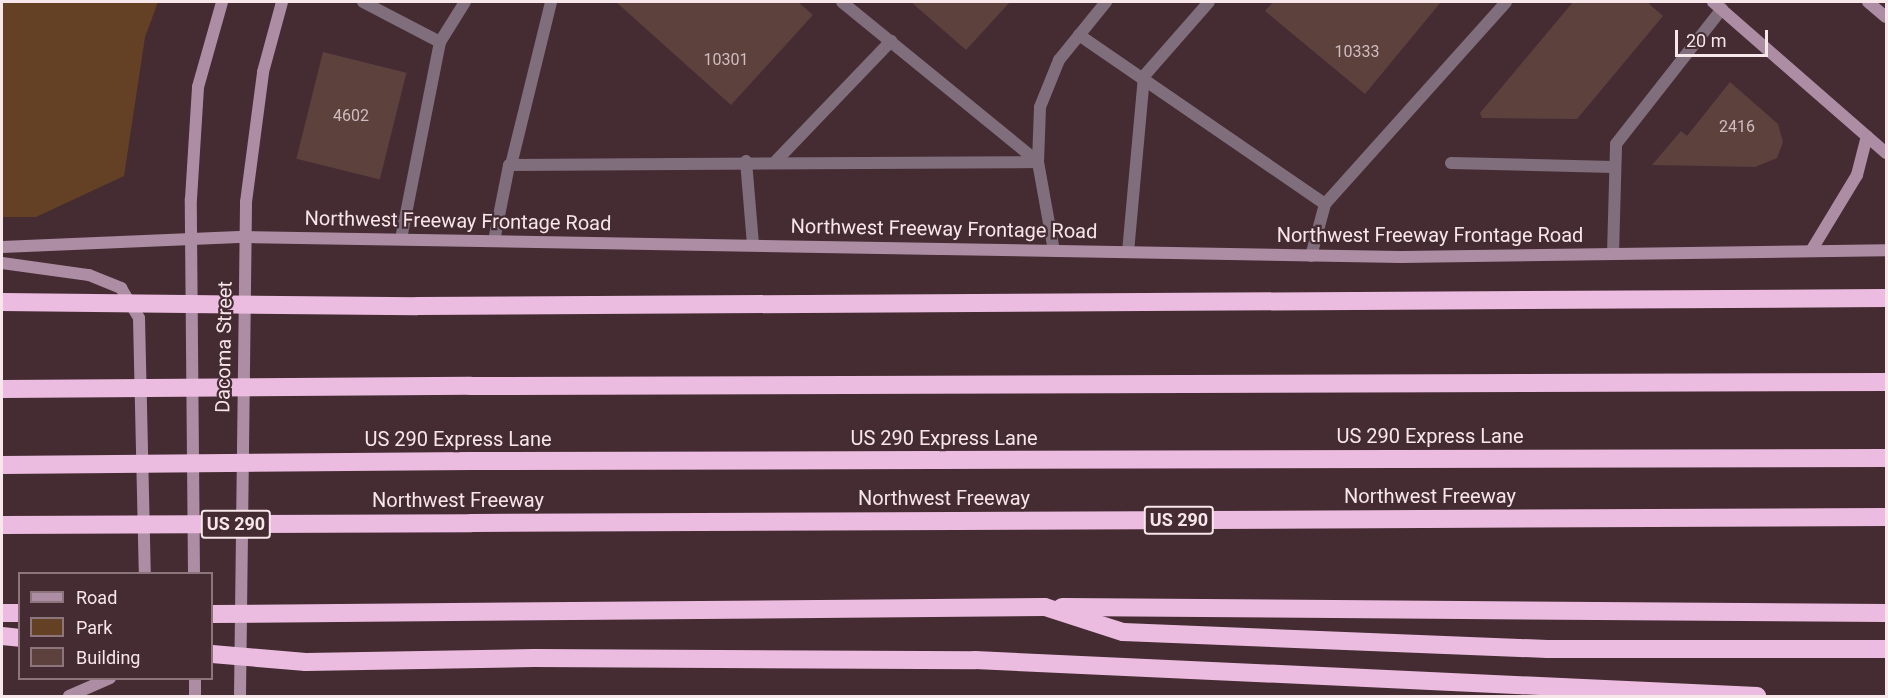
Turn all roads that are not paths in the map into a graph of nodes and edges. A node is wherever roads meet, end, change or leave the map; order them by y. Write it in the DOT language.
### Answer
graph roads {
  1 [pos="222,2"];
  2 [pos="282,2"];
  3 [pos="361,2"];
  4 [pos="465,2"];
  5 [pos="551,2"];
  6 [pos="842,2"];
  7 [pos="1106,2"];
  8 [pos="1209,2"];
  9 [pos="1506,2"];
  10 [pos="1868,2"];
  11 [pos="1718,5"];
  12 [pos="1887,17"];
  13 [pos="1079,35"];
  14 [pos="891,41"];
  15 [pos="440,42"];
  16 [pos="1144,76"];
  17 [pos="1867,136"];
  18 [pos="1887,153"];
  19 [pos="746,161"];
  20 [pos="775,162"];
  21 [pos="1038,162"];
  22 [pos="1451,163"];
  23 [pos="512,165"];
  24 [pos="1613,167"];
  25 [pos="1325,204"];
  26 [pos="245,237"];
  27 [pos="189,239"];
  28 [pos="401,239"];
  29 [pos="494,241"];
  30 [pos="753,245"];
  31 [pos="2,247"];
  32 [pos="1865,250"];
  33 [pos="1887,250"];
  34 [pos="1054,251"];
  35 [pos="1811,251"];
  36 [pos="1128,252"];
  37 [pos="1612,254"];
  38 [pos="1311,256"];
  39 [pos="1887,260"];
  40 [pos="2,263"];
  41 [pos="1887,298"];
  42 [pos="2,302"];
  43 [pos="1879,382"];
  44 [pos="2,389"];
  45 [pos="1887,458"];
  46 [pos="2,465"];
  47 [pos="1887,517"];
  48 [pos="2,525"];
  49 [pos="145,572"];
  50 [pos="194,572"];
  51 [pos="1045,607"];
  52 [pos="1887,613"];
  53 [pos="2,614"];
  54 [pos="18,614"];
  55 [pos="213,614"];
  56 [pos="2,636"];
  57 [pos="18,638"];
  58 [pos="1887,649"];
  59 [pos="213,654"];
  60 [pos="105,680"];
  61 [pos="195,680"];
  62 [pos="69,696"];
  63 [pos="195,696"];
  64 [pos="240,696"];
  65 [pos="1757,696"];
  1 -- 27 [label="main road, Dacoma Street"];
  2 -- 26 [label="main road, Dacoma Street"];
  3 -- 15 [label="lane"];
  4 -- 15 [label="lane"];
  5 -- 23 [label="lane"];
  6 -- 14 [label="lane"];
  7 -- 13 [label="lane"];
  8 -- 16 [label="lane"];
  9 -- 25 [label="lane"];
  10 -- 12 [label="main road"];
  11 -- 17 [label="main road"];
  11 -- 24 [label="lane"];
  13 -- 16 [label="lane"];
  13 -- 21 [label="lane"];
  14 -- 20 [label="lane"];
  14 -- 21 [label="lane"];
  15 -- 28 [label="lane"];
  16 -- 25 [label="lane"];
  16 -- 36 [label="lane"];
  17 -- 18 [label="main road"];
  17 -- 35 [label="main road"];
  19 -- 20 [label="lane"];
  19 -- 23 [label="lane"];
  19 -- 30 [label="lane"];
  20 -- 21 [label="lane"];
  21 -- 34 [label="lane"];
  22 -- 24 [label="lane"];
  23 -- 29 [label="lane"];
  24 -- 37 [label="lane"];
  25 -- 38 [label="lane"];
  26 -- 27 [label="main road, Northwest Freeway Frontage Road"];
  26 -- 28 [label="main road, Northwest Freeway Frontage Road"];
  26 -- 64 [label="main road, Dacoma Street"];
  27 -- 31 [label="main road, Northwest Freeway Frontage Road"];
  27 -- 50 [label="main road, Dacoma Street"];
  28 -- 29 [label="main road, Northwest Freeway Frontage Road"];
  29 -- 30 [label="main road, Northwest Freeway Frontage Road"];
  30 -- 34 [label="main road, Northwest Freeway Frontage Road"];
  32 -- 33 [label="main road, Northwest Freeway Frontage Road"];
  32 -- 35 [label="main road, Northwest Freeway Frontage Road"];
  32 -- 39 [label="main road"];
  34 -- 36 [label="main road, Northwest Freeway Frontage Road"];
  35 -- 37 [label="main road, Northwest Freeway Frontage Road"];
  36 -- 38 [label="main road, Northwest Freeway Frontage Road"];
  37 -- 38 [label="main road, Northwest Freeway Frontage Road"];
  40 -- 49 [label="main road"];
  41 -- 42 [label="highway, bridge"];
  43 -- 44 [label="highway, bridge"];
  45 -- 46 [label="highway, US 290 Express Lane, bridge"];
  47 -- 48 [label="highway, Northwest Freeway / US 290, bridge"];
  51 -- 52 [label="highway"];
  51 -- 55 [label="highway, bridge"];
  51 -- 58 [label="highway"];
  53 -- 54 [label="highway"];
  56 -- 57 [label="highway"];
  59 -- 65 [label="highway, bridge"];
  60 -- 62 [label="main road"];
  61 -- 63 [label="main road"];
}
